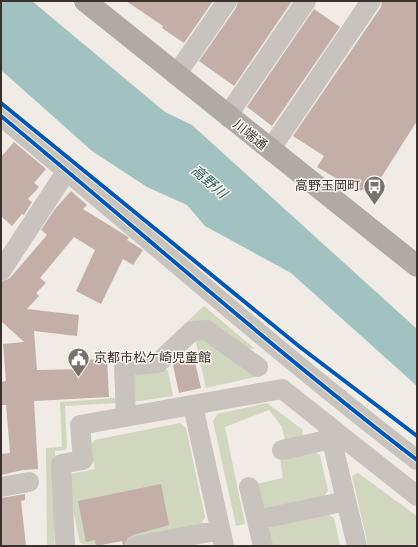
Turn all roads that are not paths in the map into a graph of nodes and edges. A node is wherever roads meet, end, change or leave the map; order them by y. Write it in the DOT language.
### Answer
graph roads {
  1 [pos="85,1"];
  2 [pos="228,1"];
  3 [pos="306,1"];
  4 [pos="371,1"];
  5 [pos="176,75"];
  6 [pos="229,118"];
  7 [pos="4,125"];
  8 [pos="272,152"];
  9 [pos="66,172"];
  10 [pos="417,266"];
  11 [pos="1,271"];
  12 [pos="258,367"];
  13 [pos="193,406"];
  14 [pos="126,417"];
  15 [pos="330,432"];
  16 [pos="282,450"];
  17 [pos="417,460"];
  18 [pos="29,482"];
  19 [pos="1,487"];
  20 [pos="249,487"];
  21 [pos="417,496"];
  22 [pos="346,501"];
  23 [pos="257,520"];
  24 [pos="222,538"];
  25 [pos="65,546"];
  26 [pos="136,546"];
  27 [pos="263,546"];
  28 [pos="357,546"];
  1 -- 5 [label="highway, 川端通"];
  2 -- 5 [label="street"];
  3 -- 6 [label="street"];
  4 -- 8 [label="street"];
  5 -- 6 [label="highway, 川端通"];
  6 -- 8 [label="highway, 川端通"];
  7 -- 9 [label="street"];
  8 -- 10 [label="highway, 川端通"];
  9 -- 11 [label="street"];
  9 -- 17 [label="street"];
  12 -- 14 [label="street"];
  13 -- 14 [label="street"];
  13 -- 15 [label="street"];
  13 -- 24 [label="street"];
  14 -- 25 [label="street"];
  15 -- 16 [label="street"];
  15 -- 21 [label="street"];
  15 -- 22 [label="street"];
  18 -- 19 [label="street"];
  20 -- 23 [label="street"];
  22 -- 23 [label="street"];
  22 -- 28 [label="street"];
  23 -- 27 [label="street"];
  24 -- 26 [label="street"];
}
